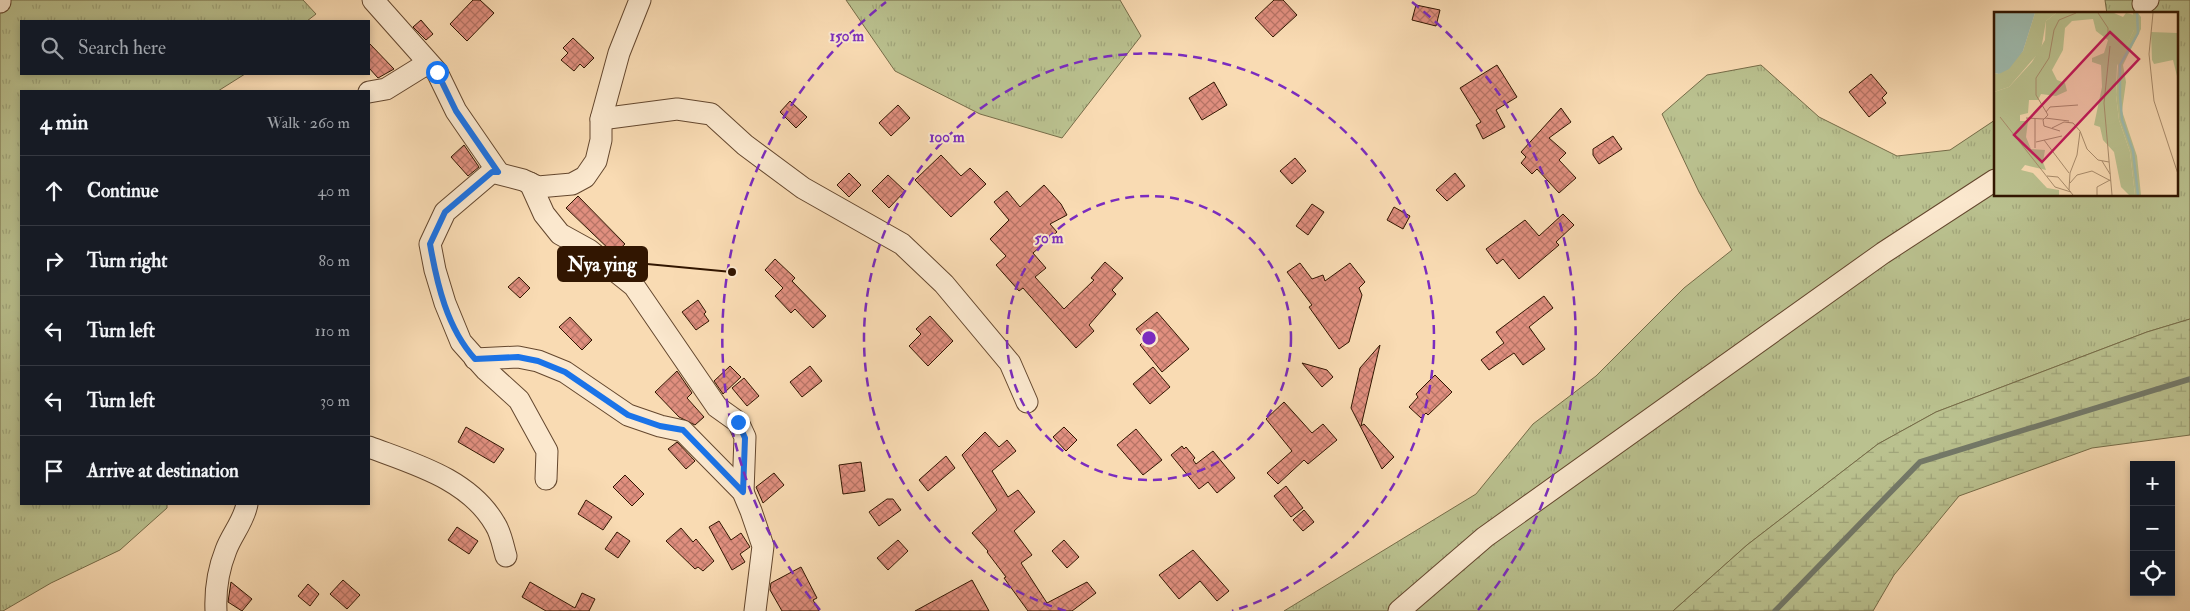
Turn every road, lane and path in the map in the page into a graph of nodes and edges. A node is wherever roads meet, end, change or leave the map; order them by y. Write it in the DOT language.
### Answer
graph roads {
  1 [pos="373,0"];
  2 [pos="640,0"];
  3 [pos="428,63"];
  4 [pos="370,92"];
  5 [pos="601,118"];
  6 [pos="498,172"];
  7 [pos="1994,181"];
  8 [pos="530,183"];
  9 [pos="475,359"];
  10 [pos="1028,402"];
  11 [pos="370,447"];
  12 [pos="546,479"];
  13 [pos="743,492"];
  14 [pos="247,505"];
  15 [pos="506,556"];
  16 [pos="216,611"];
  17 [pos="755,611"];
  18 [pos="1399,611"];
  1 -- 3 [label="street"];
  2 -- 5 [label="street"];
  3 -- 4 [label="street"];
  3 -- 6 [label="street"];
  5 -- 8 [label="street"];
  5 -- 10 [label="street"];
  6 -- 8 [label="street"];
  6 -- 9 [label="street"];
  7 -- 18 [label="street"];
  8 -- 13 [label="street"];
  9 -- 12 [label="street"];
  9 -- 13 [label="street"];
  11 -- 15 [label="street"];
  13 -- 17 [label="street"];
  14 -- 16 [label="street"];
}
